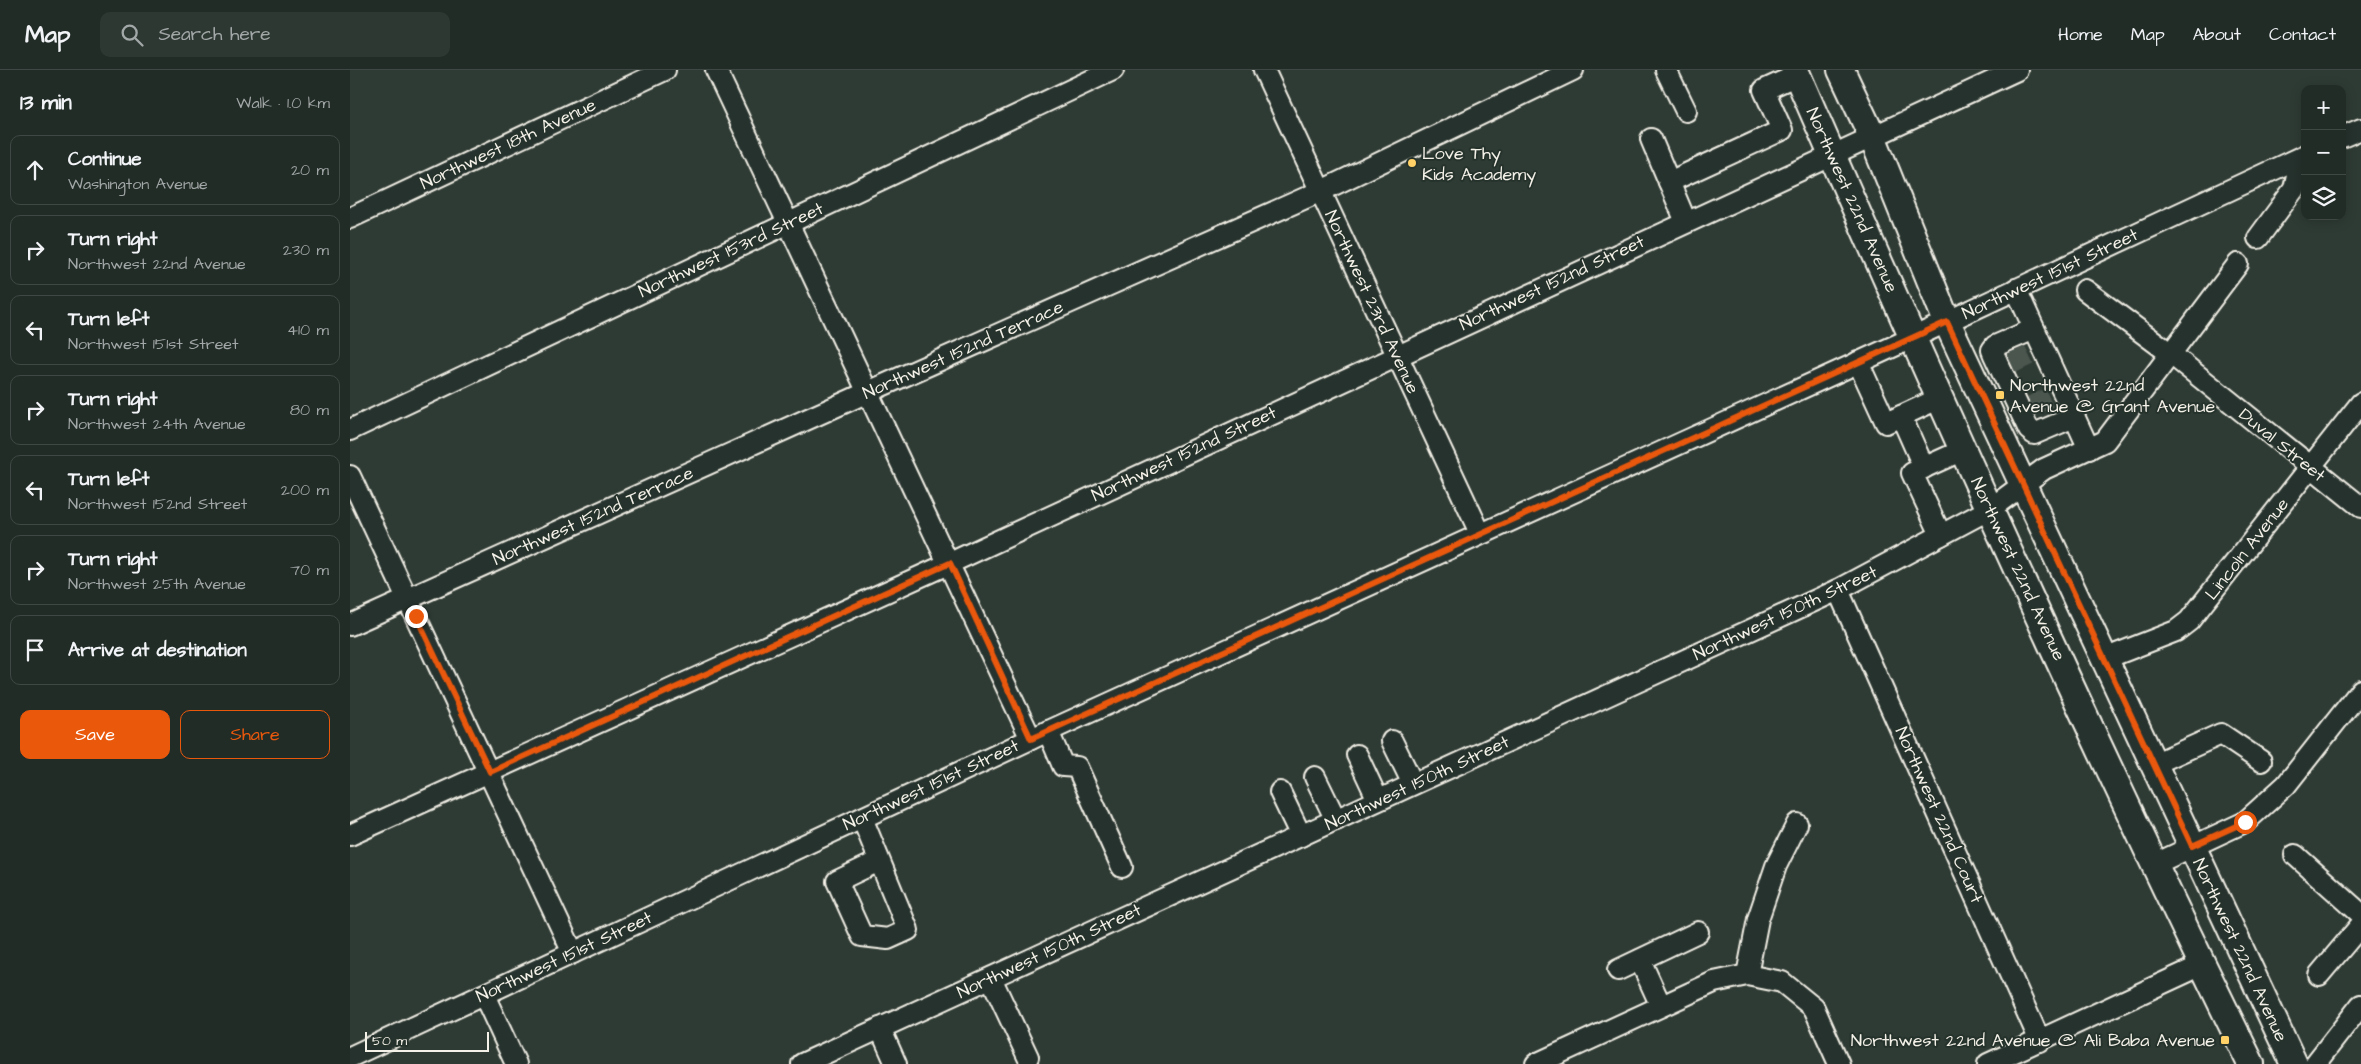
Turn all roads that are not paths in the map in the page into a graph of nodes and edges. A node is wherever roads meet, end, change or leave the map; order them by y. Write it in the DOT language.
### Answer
graph roads {
  1 [pos="665,70"];
  2 [pos="716,70"];
  3 [pos="1112,70"];
  4 [pos="1264,70"];
  5 [pos="1573,70"];
  6 [pos="1666,70"];
  7 [pos="1841,70"];
  8 [pos="2017,70"];
  9 [pos="1796,73"];
  10 [pos="1686,110"];
  11 [pos="2361,129"];
  12 [pos="2346,135"];
  13 [pos="1872,136"];
  14 [pos="1650,139"];
  15 [pos="1831,155"];
  16 [pos="2301,157"];
  17 [pos="2301,163"];
  18 [pos="1669,182"];
  19 [pos="1320,191"];
  20 [pos="350,218"];
  21 [pos="789,222"];
  22 [pos="1686,222"];
  23 [pos="2258,238"];
  24 [pos="2238,264"];
  25 [pos="2016,290"];
  26 [pos="2086,290"];
  27 [pos="1947,322"];
  28 [pos="2034,329"];
  29 [pos="1912,338"];
  30 [pos="2171,354"];
  31 [pos="1397,355"];
  32 [pos="1858,362"];
  33 [pos="2006,366"];
  34 [pos="1974,380"];
  35 [pos="868,392"];
  36 [pos="1940,398"];
  37 [pos="2361,403"];
  38 [pos="2025,409"];
  39 [pos="1900,416"];
  40 [pos="2074,418"];
  41 [pos="1994,423"];
  42 [pos="350,430"];
  43 [pos="2088,449"];
  44 [pos="1963,450"];
  45 [pos="1924,468"];
  46 [pos="2311,469"];
  47 [pos="350,476"];
  48 [pos="2023,485"];
  49 [pos="2361,508"];
  50 [pos="1990,509"];
  51 [pos="1480,533"];
  52 [pos="1941,535"];
  53 [pos="950,563"];
  54 [pos="1838,590"];
  55 [pos="407,598"];
  56 [pos="350,625"];
  57 [pos="2104,659"];
  58 [pos="2361,690"];
  59 [pos="1039,735"];
  60 [pos="1392,740"];
  61 [pos="1357,755"];
  62 [pos="2261,761"];
  63 [pos="2154,764"];
  64 [pos="490,772"];
  65 [pos="1315,777"];
  66 [pos="1413,784"];
  67 [pos="1280,792"];
  68 [pos="1378,800"];
  69 [pos="862,818"];
  70 [pos="1336,820"];
  71 [pos="1797,824"];
  72 [pos="350,835"];
  73 [pos="1301,836"];
  74 [pos="2192,846"];
  75 [pos="2295,856"];
  76 [pos="879,861"];
  77 [pos="2155,864"];
  78 [pos="1122,867"];
  79 [pos="2361,914"];
  80 [pos="2361,925"];
  81 [pos="1698,932"];
  82 [pos="573,953"];
  83 [pos="1640,960"];
  84 [pos="2202,965"];
  85 [pos="1618,970"];
  86 [pos="2319,975"];
  87 [pos="1747,976"];
  88 [pos="991,978"];
  89 [pos="484,995"];
  90 [pos="1660,1006"];
  91 [pos="2359,1013"];
  92 [pos="880,1028"];
  93 [pos="2040,1040"];
  94 [pos="350,1057"];
  95 [pos="1028,1057"];
  96 [pos="516,1064"];
  97 [pos="802,1064"];
  98 [pos="896,1064"];
  99 [pos="1536,1064"];
  100 [pos="1839,1064"];
  101 [pos="1988,1064"];
  102 [pos="2252,1064"];
  103 [pos="2294,1064"];
  104 [pos="2315,1064"];
  1 -- 20 [label="street, Northwest 18th Avenue"];
  2 -- 21 [label="street"];
  3 -- 21 [label="street, Northwest 153rd Street"];
  4 -- 19 [label="street, Northwest 23rd Avenue"];
  5 -- 19 [label="street, Northwest 152nd Terrace"];
  6 -- 10 [label="street"];
  7 -- 13 [label="main road, Northwest 22nd Avenue"];
  8 -- 13 [label="street, Northwest 152nd Street"];
  9 -- 15 [label="main road, Northwest 22nd Avenue"];
  9 -- 18 [label="street"];
  11 -- 12 [label="street"];
  13 -- 15 [label="street, Northwest 152nd Street"];
  13 -- 27 [label="main road, Northwest 22nd Avenue"];
  14 -- 18 [label="street"];
  15 -- 22 [label="street, Northwest 152nd Street"];
  15 -- 29 [label="main road, Northwest 22nd Avenue"];
  16 -- 25 [label="street, Northwest 151st Street"];
  17 -- 23 [label="street"];
  18 -- 22 [label="street"];
  19 -- 31 [label="street, Northwest 23rd Avenue"];
  19 -- 35 [label="street, Northwest 152nd Terrace"];
  21 -- 35 [label="street"];
  21 -- 42 [label="street, Northwest 153rd Street"];
  22 -- 31 [label="street, Northwest 152nd Street"];
  24 -- 30 [label="street, Northwest 150th Street"];
  25 -- 27 [label="street, Northwest 151st Street"];
  25 -- 28 [label="street"];
  26 -- 30 [label="street, Duval Street"];
  27 -- 29 [label="street, Northwest 151st Street"];
  27 -- 34 [label="main road, Northwest 22nd Avenue"];
  28 -- 33 [label="street"];
  28 -- 40 [label="street"];
  29 -- 32 [label="street, Northwest 151st Street"];
  29 -- 36 [label="main road, Northwest 22nd Avenue"];
  30 -- 43 [label="street, Northwest 150th Street"];
  30 -- 46 [label="street, Duval Street"];
  31 -- 51 [label="street, Northwest 23rd Avenue"];
  31 -- 53 [label="street, Northwest 152nd Street"];
  32 -- 39 [label="street"];
  32 -- 51 [label="street, Northwest 151st Street"];
  33 -- 34 [label="street"];
  33 -- 38 [label="street"];
  34 -- 41 [label="main road, Northwest 22nd Avenue"];
  35 -- 53 [label="street"];
  35 -- 55 [label="street, Northwest 152nd Terrace"];
  36 -- 39 [label="street"];
  36 -- 44 [label="main road, Northwest 22nd Avenue"];
  37 -- 46 [label="street, Lincoln Avenue"];
  38 -- 40 [label="street"];
  38 -- 41 [label="street"];
  39 -- 45 [label="street"];
  40 -- 43 [label="street"];
  41 -- 48 [label="main road, Northwest 22nd Avenue"];
  43 -- 48 [label="street, Northwest 150th Street"];
  44 -- 45 [label="street"];
  44 -- 50 [label="main road, Northwest 22nd Avenue"];
  45 -- 52 [label="street"];
  46 -- 49 [label="street, Duval Street"];
  46 -- 57 [label="street, Lincoln Avenue"];
  47 -- 55 [label="street"];
  48 -- 50 [label="street, Northwest 150th Street"];
  48 -- 57 [label="main road, Northwest 22nd Avenue"];
  50 -- 52 [label="street, Northwest 150th Street"];
  50 -- 77 [label="main road, Northwest 22nd Avenue"];
  51 -- 59 [label="street, Northwest 151st Street"];
  52 -- 54 [label="street, Northwest 150th Street"];
  53 -- 59 [label="street"];
  53 -- 64 [label="street, Northwest 152nd Street"];
  54 -- 66 [label="street, Northwest 150th Street"];
  54 -- 93 [label="street, Northwest 22nd Court"];
  55 -- 56 [label="street, Northwest 152nd Terrace"];
  55 -- 64 [label="street"];
  57 -- 63 [label="main road, Northwest 22nd Avenue"];
  58 -- 74 [label="street"];
  59 -- 69 [label="street, Northwest 151st Street"];
  59 -- 78 [label="street"];
  60 -- 66 [label="street"];
  61 -- 68 [label="street"];
  62 -- 63 [label="street"];
  63 -- 74 [label="main road, Northwest 22nd Avenue"];
  64 -- 72 [label="street, Northwest 152nd Street"];
  64 -- 82 [label="street"];
  65 -- 70 [label="street"];
  66 -- 68 [label="street, Northwest 150th Street"];
  67 -- 73 [label="street"];
  68 -- 70 [label="street, Northwest 150th Street"];
  69 -- 76 [label="street"];
  69 -- 82 [label="street, Northwest 151st Street"];
  70 -- 73 [label="street, Northwest 150th Street"];
  71 -- 87 [label="street"];
  73 -- 88 [label="street, Northwest 150th Street"];
  74 -- 77 [label="street"];
  74 -- 103 [label="main road, Northwest 22nd Avenue"];
  75 -- 79 [label="street"];
  77 -- 84 [label="main road, Northwest 22nd Avenue"];
  80 -- 86 [label="street"];
  81 -- 83 [label="street"];
  82 -- 89 [label="street, Northwest 151st Street"];
  83 -- 85 [label="street"];
  83 -- 90 [label="street"];
  84 -- 93 [label="street"];
  84 -- 102 [label="main road, Northwest 22nd Avenue"];
  87 -- 90 [label="street"];
  87 -- 100 [label="street"];
  88 -- 92 [label="street, Northwest 150th Street"];
  88 -- 95 [label="street"];
  89 -- 94 [label="street, Northwest 151st Street"];
  89 -- 96 [label="street"];
  90 -- 99 [label="street"];
  91 -- 104 [label="street"];
  92 -- 97 [label="street, Northwest 150th Street"];
  92 -- 98 [label="street"];
  93 -- 101 [label="street"];
}
